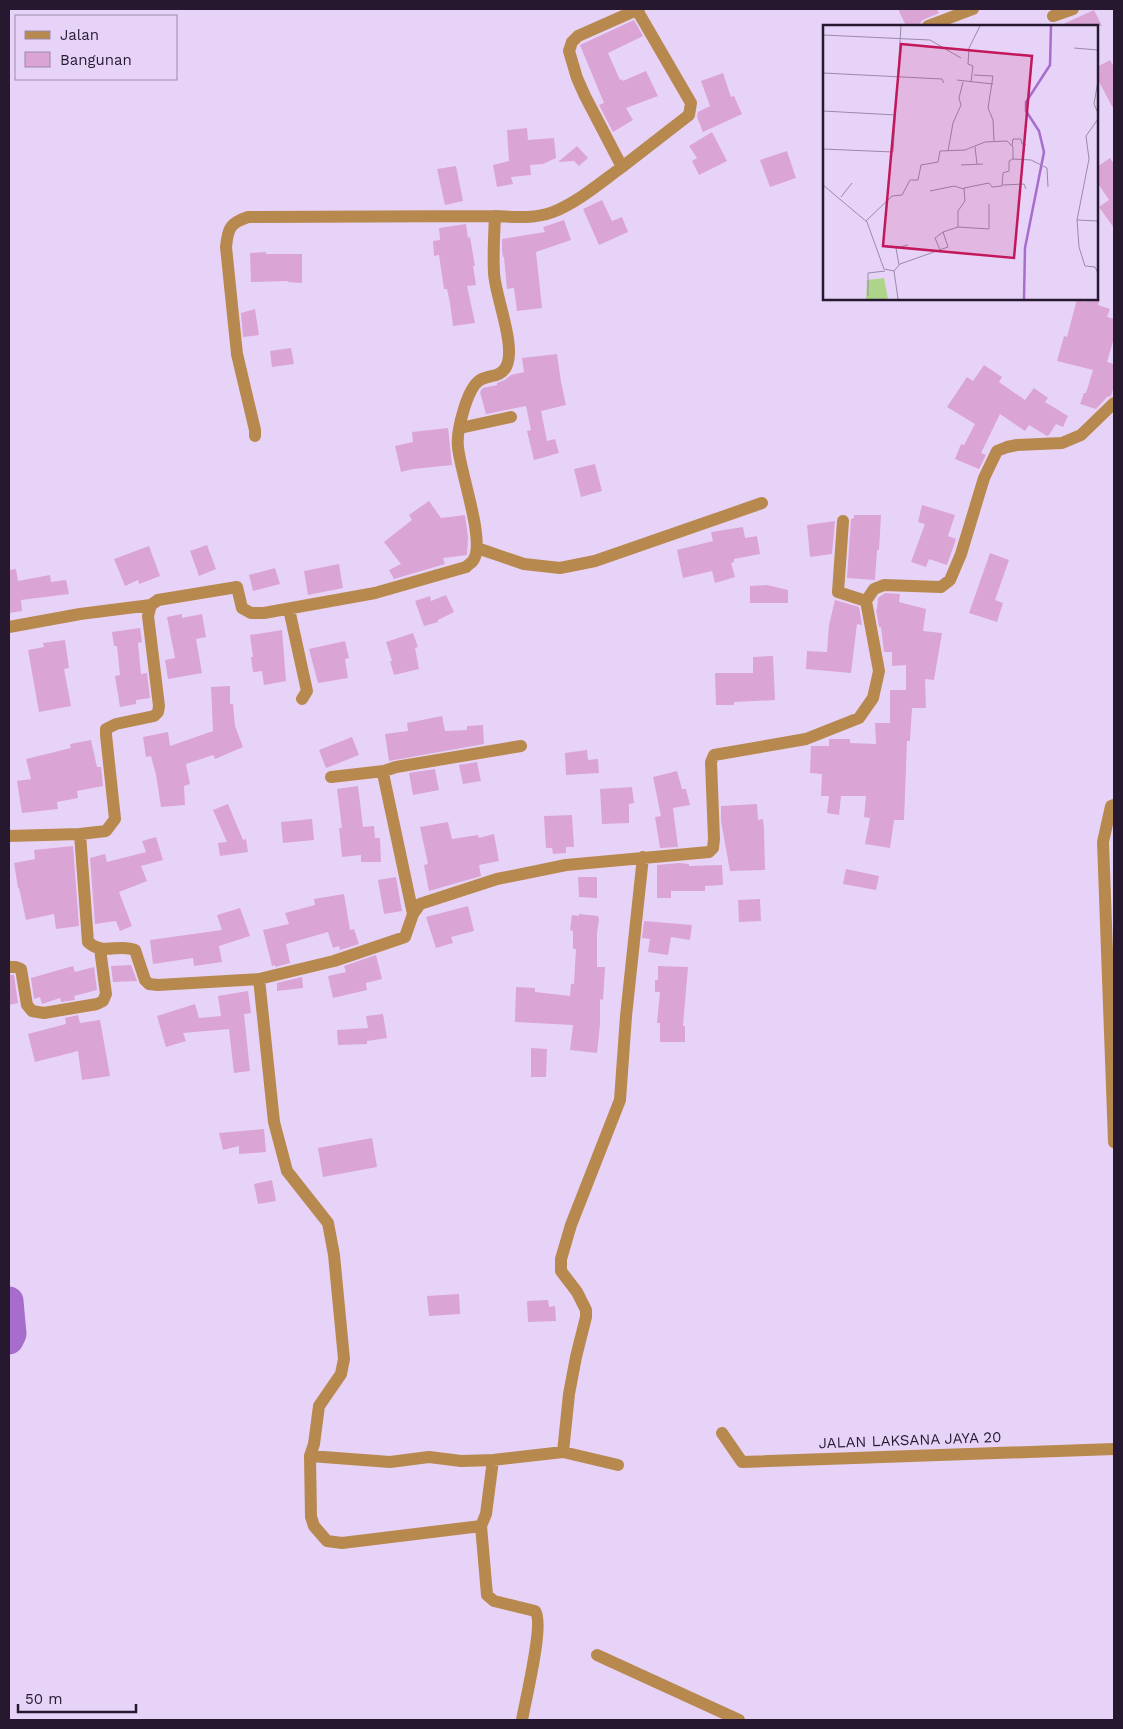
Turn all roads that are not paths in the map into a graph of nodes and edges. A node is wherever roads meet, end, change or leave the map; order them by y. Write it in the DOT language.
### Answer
graph roads {
  1 [pos="638,9"];
  2 [pos="973,9"];
  3 [pos="1073,9"];
  4 [pos="1053,16"];
  5 [pos="931,25"];
  6 [pos="622,167"];
  7 [pos="495,216"];
  8 [pos="1114,403"];
  9 [pos="511,417"];
  10 [pos="460,428"];
  11 [pos="255,436"];
  12 [pos="762,503"];
  13 [pos="843,521"];
  14 [pos="477,548"];
  15 [pos="866,601"];
  16 [pos="151,605"];
  17 [pos="289,608"];
  18 [pos="9,627"];
  19 [pos="302,699"];
  20 [pos="521,746"];
  21 [pos="384,771"];
  22 [pos="331,777"];
  23 [pos="1114,805"];
  24 [pos="80,834"];
  25 [pos="9,836"];
  26 [pos="643,856"];
  27 [pos="413,914"];
  28 [pos="100,949"];
  29 [pos="9,968"];
  30 [pos="259,979"];
  31 [pos="1114,1126"];
  32 [pos="1114,1142"];
  33 [pos="722,1433"];
  34 [pos="1114,1449"];
  35 [pos="563,1452"];
  36 [pos="310,1456"];
  37 [pos="493,1460"];
  38 [pos="618,1465"];
  39 [pos="480,1526"];
  40 [pos="597,1655"];
  41 [pos="522,1720"];
  42 [pos="739,1720"];
  1 -- 6 [label="street"];
  1 -- 6 [label="street"];
  2 -- 5 [label="street"];
  3 -- 4 [label="street"];
  6 -- 7 [label="street"];
  7 -- 10 [label="street"];
  7 -- 11 [label="street"];
  8 -- 15 [label="street"];
  9 -- 10 [label="street"];
  10 -- 14 [label="street"];
  12 -- 14 [label="street"];
  13 -- 15 [label="street"];
  14 -- 17 [label="street"];
  15 -- 26 [label="street"];
  16 -- 17 [label="street"];
  16 -- 18 [label="street"];
  16 -- 24 [label="street"];
  17 -- 19 [label="street"];
  20 -- 21 [label="street"];
  21 -- 22 [label="street"];
  21 -- 27 [label="street"];
  23 -- 31 [label="street"];
  24 -- 25 [label="street"];
  24 -- 28 [label="street"];
  26 -- 27 [label="street"];
  26 -- 35 [label="street"];
  27 -- 30 [label="street"];
  28 -- 29 [label="street"];
  28 -- 30 [label="street"];
  30 -- 36 [label="street"];
  31 -- 32 [label="street"];
  33 -- 34 [label="street, JALAN LAKSANA JAYA 20"];
  35 -- 37 [label="street"];
  35 -- 38 [label="street"];
  36 -- 37 [label="street"];
  36 -- 39 [label="street"];
  37 -- 39 [label="street"];
  39 -- 41 [label="street"];
  40 -- 42 [label="street"];
}
